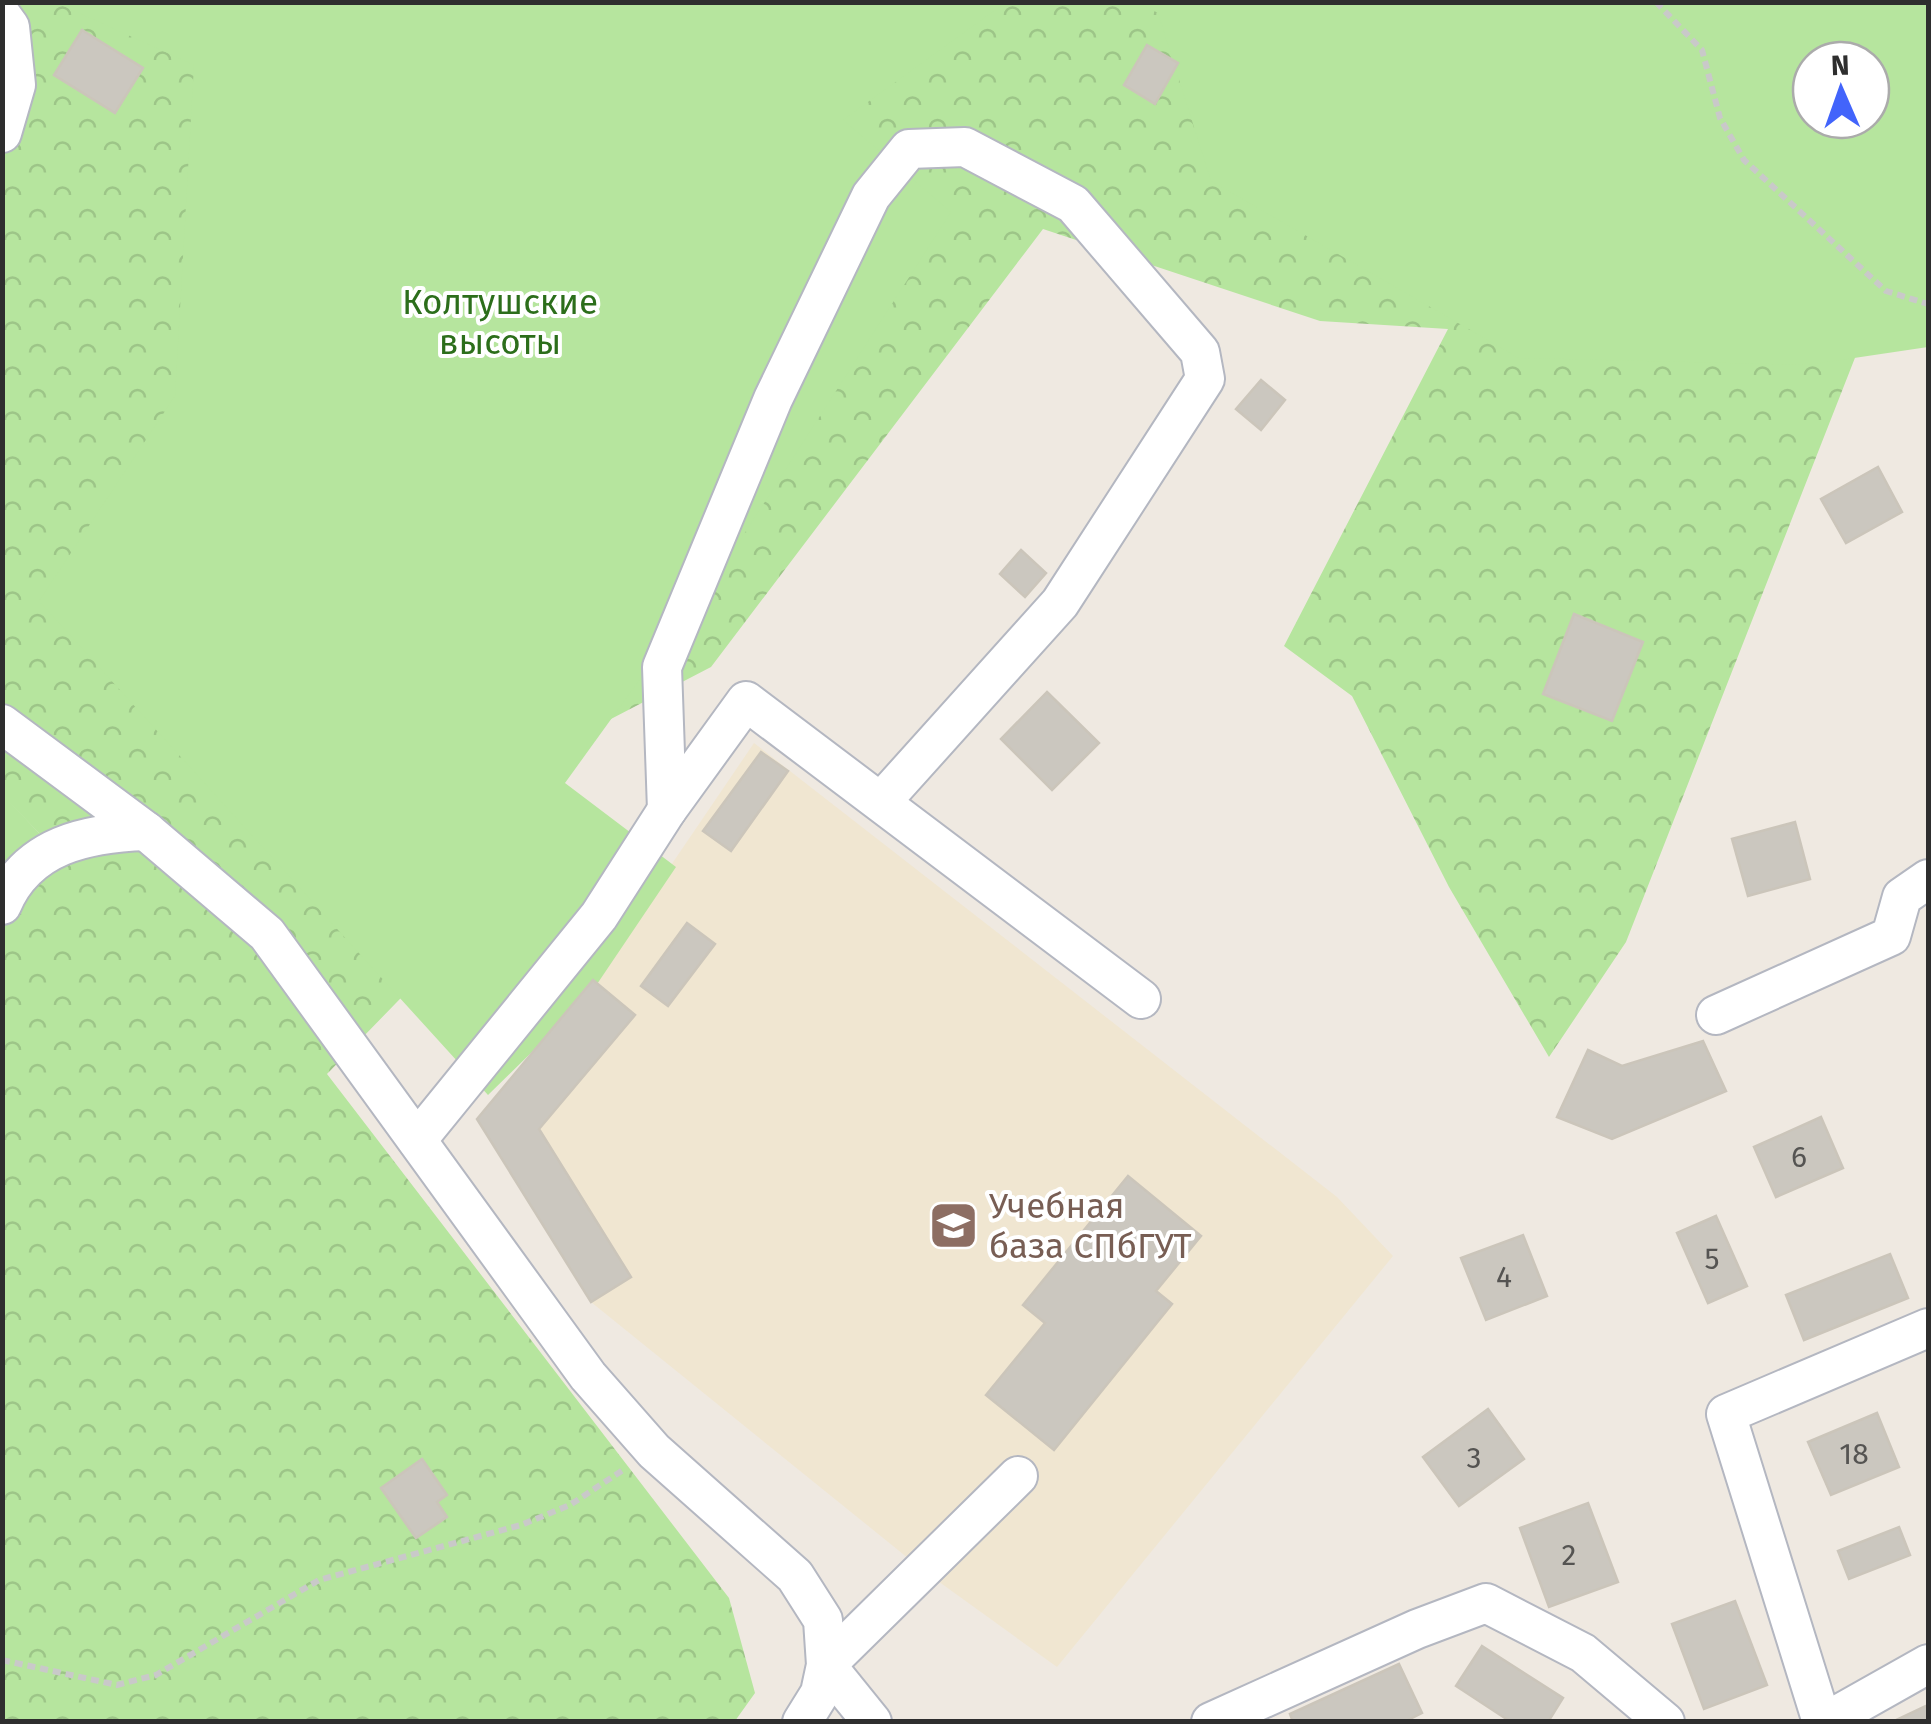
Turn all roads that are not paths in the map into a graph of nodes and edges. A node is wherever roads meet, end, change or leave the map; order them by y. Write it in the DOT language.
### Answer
graph roads {
  1 [pos="2,16"];
  2 [pos="2,132"];
  3 [pos="2,724"];
  4 [pos="881,802"];
  5 [pos="667,810"];
  6 [pos="146,831"];
  7 [pos="1928,879"];
  8 [pos="2,905"];
  9 [pos="1140,999"];
  10 [pos="1716,1014"];
  11 [pos="416,1140"];
  12 [pos="1928,1328"];
  13 [pos="1018,1476"];
  14 [pos="1928,1664"];
  15 [pos="826,1665"];
  16 [pos="802,1722"];
  17 [pos="872,1722"];
  18 [pos="1211,1722"];
  19 [pos="1665,1722"];
  20 [pos="1824,1722"];
  1 -- 2 [label="street"];
  3 -- 6 [label="street"];
  4 -- 5 [label="street"];
  4 -- 5 [label="street"];
  4 -- 9 [label="street"];
  5 -- 11 [label="street"];
  6 -- 8 [label="street"];
  6 -- 11 [label="street"];
  7 -- 10 [label="street"];
  11 -- 15 [label="street"];
  12 -- 20 [label="street"];
  13 -- 15 [label="street"];
  14 -- 20 [label="street"];
  15 -- 16 [label="street"];
  15 -- 17 [label="street"];
  18 -- 19 [label="street"];
}
